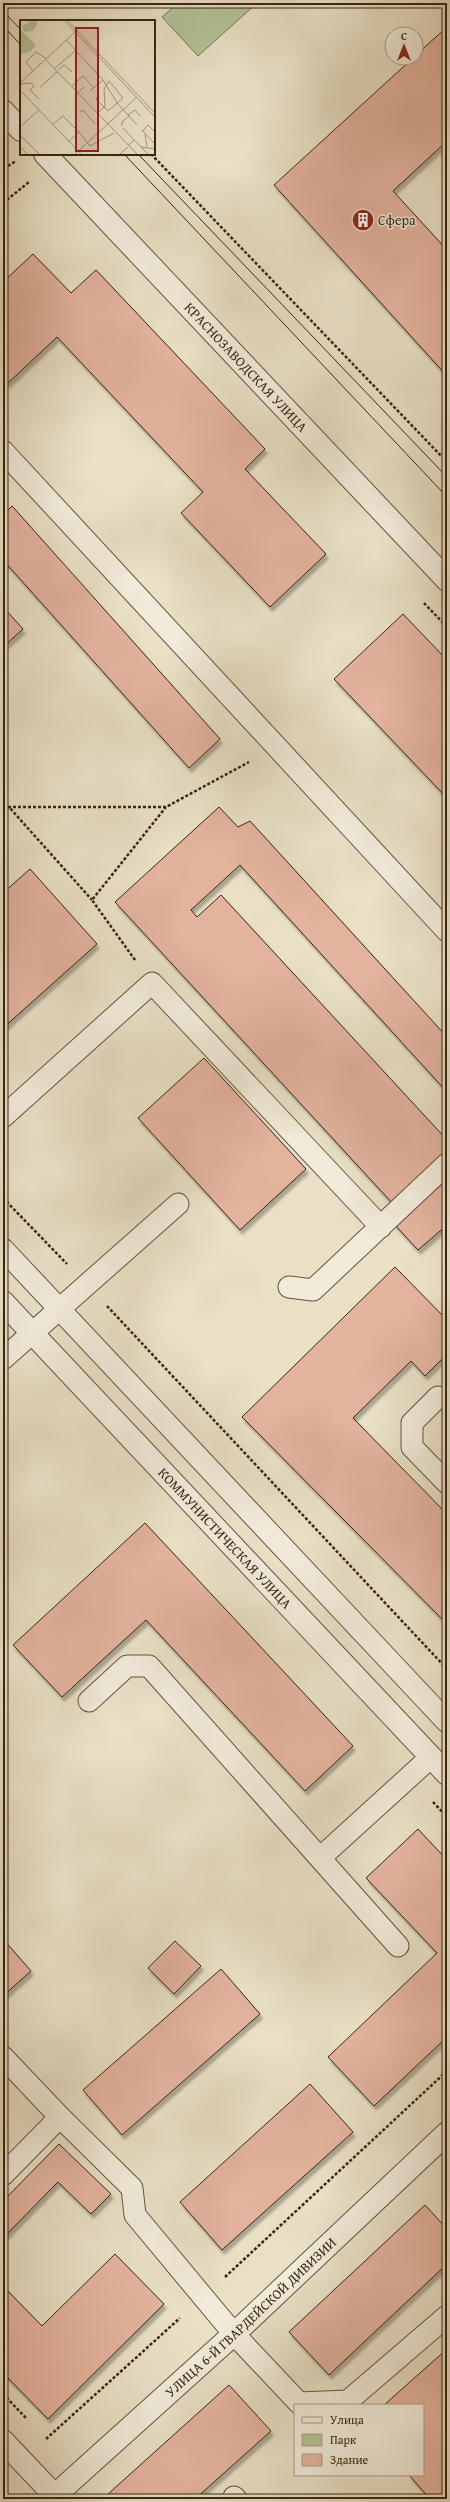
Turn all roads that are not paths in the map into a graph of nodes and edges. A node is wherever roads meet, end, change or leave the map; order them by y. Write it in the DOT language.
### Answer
graph roads {
  1 [pos="3,111"];
  2 [pos="20,129"];
  3 [pos="46,155"];
  4 [pos="3,451"];
  5 [pos="447,580"];
  6 [pos="447,931"];
  7 [pos="3,1117"];
  8 [pos="447,1164"];
  9 [pos="178,1204"];
  10 [pos="381,1227"];
  11 [pos="3,1249"];
  12 [pos="289,1287"];
  13 [pos="3,1302"];
  14 [pos="60,1309"];
  15 [pos="33,1334"];
  16 [pos="3,1359"];
  17 [pos="438,1397"];
  18 [pos="447,1483"];
  19 [pos="89,1701"];
  20 [pos="447,1722"];
  21 [pos="431,1757"];
  22 [pos="447,1774"];
  23 [pos="320,1858"];
  24 [pos="398,1946"];
  25 [pos="3,2057"];
  26 [pos="60,2117"];
  27 [pos="447,2133"];
  28 [pos="3,2175"];
  29 [pos="447,2316"];
  30 [pos="234,2334"];
  31 [pos="3,2441"];
  32 [pos="54,2498"];
  1 -- 2 [label="street"];
  3 -- 5 [label="street, КРАСНОЗАВОДСКАЯ УЛИЦА"];
  4 -- 6 [label="lane"];
  7 -- 10 [label="lane"];
  8 -- 10 [label="lane"];
  9 -- 14 [label="lane"];
  10 -- 12 [label="lane"];
  11 -- 14 [label="lane"];
  13 -- 15 [label="street, КОММУНИСТИЧЕСКАЯ УЛИЦА"];
  14 -- 15 [label="lane"];
  14 -- 20 [label="lane"];
  15 -- 16 [label="lane"];
  15 -- 21 [label="street, КОММУНИСТИЧЕСКАЯ УЛИЦА"];
  17 -- 18 [label="lane"];
  19 -- 23 [label="lane"];
  21 -- 22 [label="street, КОММУНИСТИЧЕСКАЯ УЛИЦА"];
  21 -- 23 [label="lane"];
  23 -- 24 [label="lane"];
  25 -- 26 [label="lane"];
  26 -- 28 [label="lane"];
  26 -- 30 [label="lane"];
  27 -- 30 [label="street, УЛИЦА 6-Й ГВАРДЕЙСКОЙ ДИВИЗИИ"];
  29 -- 30 [label="lane"];
  30 -- 32 [label="street, УЛИЦА 6-Й ГВАРДЕЙСКОЙ ДИВИЗИИ"];
  31 -- 32 [label="street"];
}
